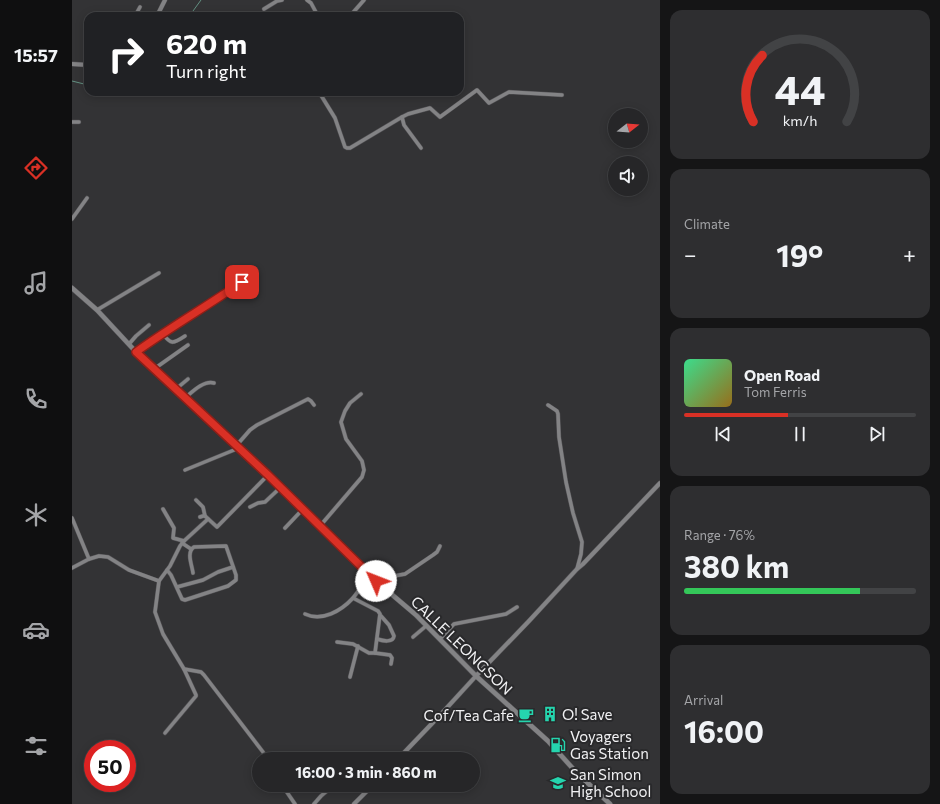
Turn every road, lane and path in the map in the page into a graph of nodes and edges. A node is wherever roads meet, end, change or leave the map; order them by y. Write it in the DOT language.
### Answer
graph roads {
  1 [pos="166,0"];
  2 [pos="282,0"];
  3 [pos="308,0"];
  4 [pos="364,0"];
  5 [pos="140,7"];
  6 [pos="264,9"];
  7 [pos="137,12"];
  8 [pos="159,12"];
  9 [pos="316,12"];
  10 [pos="354,12"];
  11 [pos="72,64"];
  12 [pos="84,65"];
  13 [pos="562,95"];
  14 [pos="321,96"];
  15 [pos="402,117"];
  16 [pos="72,122"];
  17 [pos="79,122"];
  18 [pos="421,148"];
  19 [pos="87,198"];
  20 [pos="72,219"];
  21 [pos="159,273"];
  22 [pos="253,275"];
  23 [pos="72,288"];
  24 [pos="97,310"];
  25 [pos="149,325"];
  26 [pos="162,333"];
  27 [pos="185,336"];
  28 [pos="129,344"];
  29 [pos="188,345"];
  30 [pos="136,352"];
  31 [pos="154,369"];
  32 [pos="188,379"];
  33 [pos="214,383"];
  34 [pos="176,389"];
  35 [pos="361,394"];
  36 [pos="185,398"];
  37 [pos="314,405"];
  38 [pos="548,405"];
  39 [pos="238,447"];
  40 [pos="185,470"];
  41 [pos="268,475"];
  42 [pos="660,483"];
  43 [pos="281,487"];
  44 [pos="196,500"];
  45 [pos="250,507"];
  46 [pos="163,509"];
  47 [pos="303,509"];
  48 [pos="200,517"];
  49 [pos="72,518"];
  50 [pos="207,518"];
  51 [pos="320,526"];
  52 [pos="285,528"];
  53 [pos="183,542"];
  54 [pos="440,546"];
  55 [pos="191,549"];
  56 [pos="89,559"];
  57 [pos="233,567"];
  58 [pos="72,568"];
  59 [pos="577,569"];
  60 [pos="167,570"];
  61 [pos="194,573"];
  62 [pos="370,574"];
  63 [pos="159,582"];
  64 [pos="177,587"];
  65 [pos="383,587"];
  66 [pos="353,598"];
  67 [pos="517,608"];
  68 [pos="305,614"];
  69 [pos="380,616"];
  70 [pos="426,626"];
  71 [pos="413,637"];
  72 [pos="378,639"];
  73 [pos="440,639"];
  74 [pos="337,642"];
  75 [pos="358,646"];
  76 [pos="375,653"];
  77 [pos="392,664"];
  78 [pos="184,669"];
  79 [pos="476,676"];
  80 [pos="350,677"];
  81 [pos="165,733"];
  82 [pos="263,752"];
  83 [pos="405,752"];
  84 [pos="287,792"];
  85 [pos="326,792"];
  86 [pos="366,792"];
  87 [pos="295,804"];
  88 [pos="314,804"];
  89 [pos="354,804"];
  90 [pos="610,804"];
  1 -- 8 [label="street"];
  2 -- 6 [label="street"];
  3 -- 9 [label="street"];
  4 -- 10 [label="street"];
  5 -- 7 [label="street"];
  11 -- 12 [label="street"];
  13 -- 15 [label="street"];
  14 -- 15 [label="street"];
  15 -- 18 [label="street"];
  16 -- 17 [label="street"];
  19 -- 20 [label="street"];
  21 -- 24 [label="street"];
  22 -- 26 [label="street"];
  23 -- 24 [label="main road, CALLE LEONGSON"];
  24 -- 28 [label="main road, CALLE LEONGSON"];
  25 -- 28 [label="street"];
  26 -- 27 [label="street"];
  26 -- 30 [label="street"];
  28 -- 30 [label="main road, CALLE LEONGSON"];
  29 -- 31 [label="street"];
  30 -- 31 [label="main road, CALLE LEONGSON"];
  31 -- 34 [label="main road, CALLE LEONGSON"];
  32 -- 34 [label="street"];
  33 -- 36 [label="street"];
  34 -- 36 [label="main road, CALLE LEONGSON"];
  35 -- 51 [label="street"];
  36 -- 39 [label="main road, CALLE LEONGSON"];
  37 -- 39 [label="street"];
  38 -- 59 [label="street"];
  39 -- 40 [label="street"];
  39 -- 41 [label="main road, CALLE LEONGSON"];
  41 -- 43 [label="main road, CALLE LEONGSON"];
  41 -- 50 [label="street"];
  42 -- 59 [label="street"];
  43 -- 45 [label="street"];
  43 -- 47 [label="main road, CALLE LEONGSON"];
  44 -- 50 [label="street"];
  46 -- 53 [label="street"];
  47 -- 51 [label="main road, CALLE LEONGSON"];
  47 -- 52 [label="street"];
  48 -- 50 [label="street"];
  49 -- 56 [label="street"];
  50 -- 53 [label="street"];
  51 -- 62 [label="main road, CALLE LEONGSON"];
  53 -- 55 [label="street"];
  53 -- 60 [label="street"];
  54 -- 65 [label="street"];
  55 -- 57 [label="street"];
  55 -- 61 [label="street"];
  56 -- 58 [label="street"];
  56 -- 63 [label="street"];
  57 -- 64 [label="street"];
  57 -- 64 [label="street"];
  59 -- 79 [label="street"];
  60 -- 63 [label="street"];
  60 -- 64 [label="street"];
  62 -- 65 [label="main road, CALLE LEONGSON"];
  62 -- 66 [label="street"];
  63 -- 78 [label="street"];
  65 -- 70 [label="main road, CALLE LEONGSON"];
  66 -- 68 [label="street"];
  66 -- 69 [label="street"];
  67 -- 73 [label="street"];
  69 -- 72 [label="street"];
  69 -- 72 [label="street"];
  70 -- 71 [label="street"];
  70 -- 73 [label="main road, CALLE LEONGSON"];
  72 -- 76 [label="street"];
  73 -- 79 [label="main road, CALLE LEONGSON"];
  74 -- 75 [label="street"];
  75 -- 76 [label="street"];
  75 -- 80 [label="street"];
  76 -- 77 [label="street"];
  78 -- 81 [label="street"];
  78 -- 82 [label="street"];
  79 -- 83 [label="street"];
  79 -- 90 [label="main road, CALLE LEONGSON"];
  84 -- 87 [label="street"];
  85 -- 88 [label="street"];
  86 -- 89 [label="street"];
}
